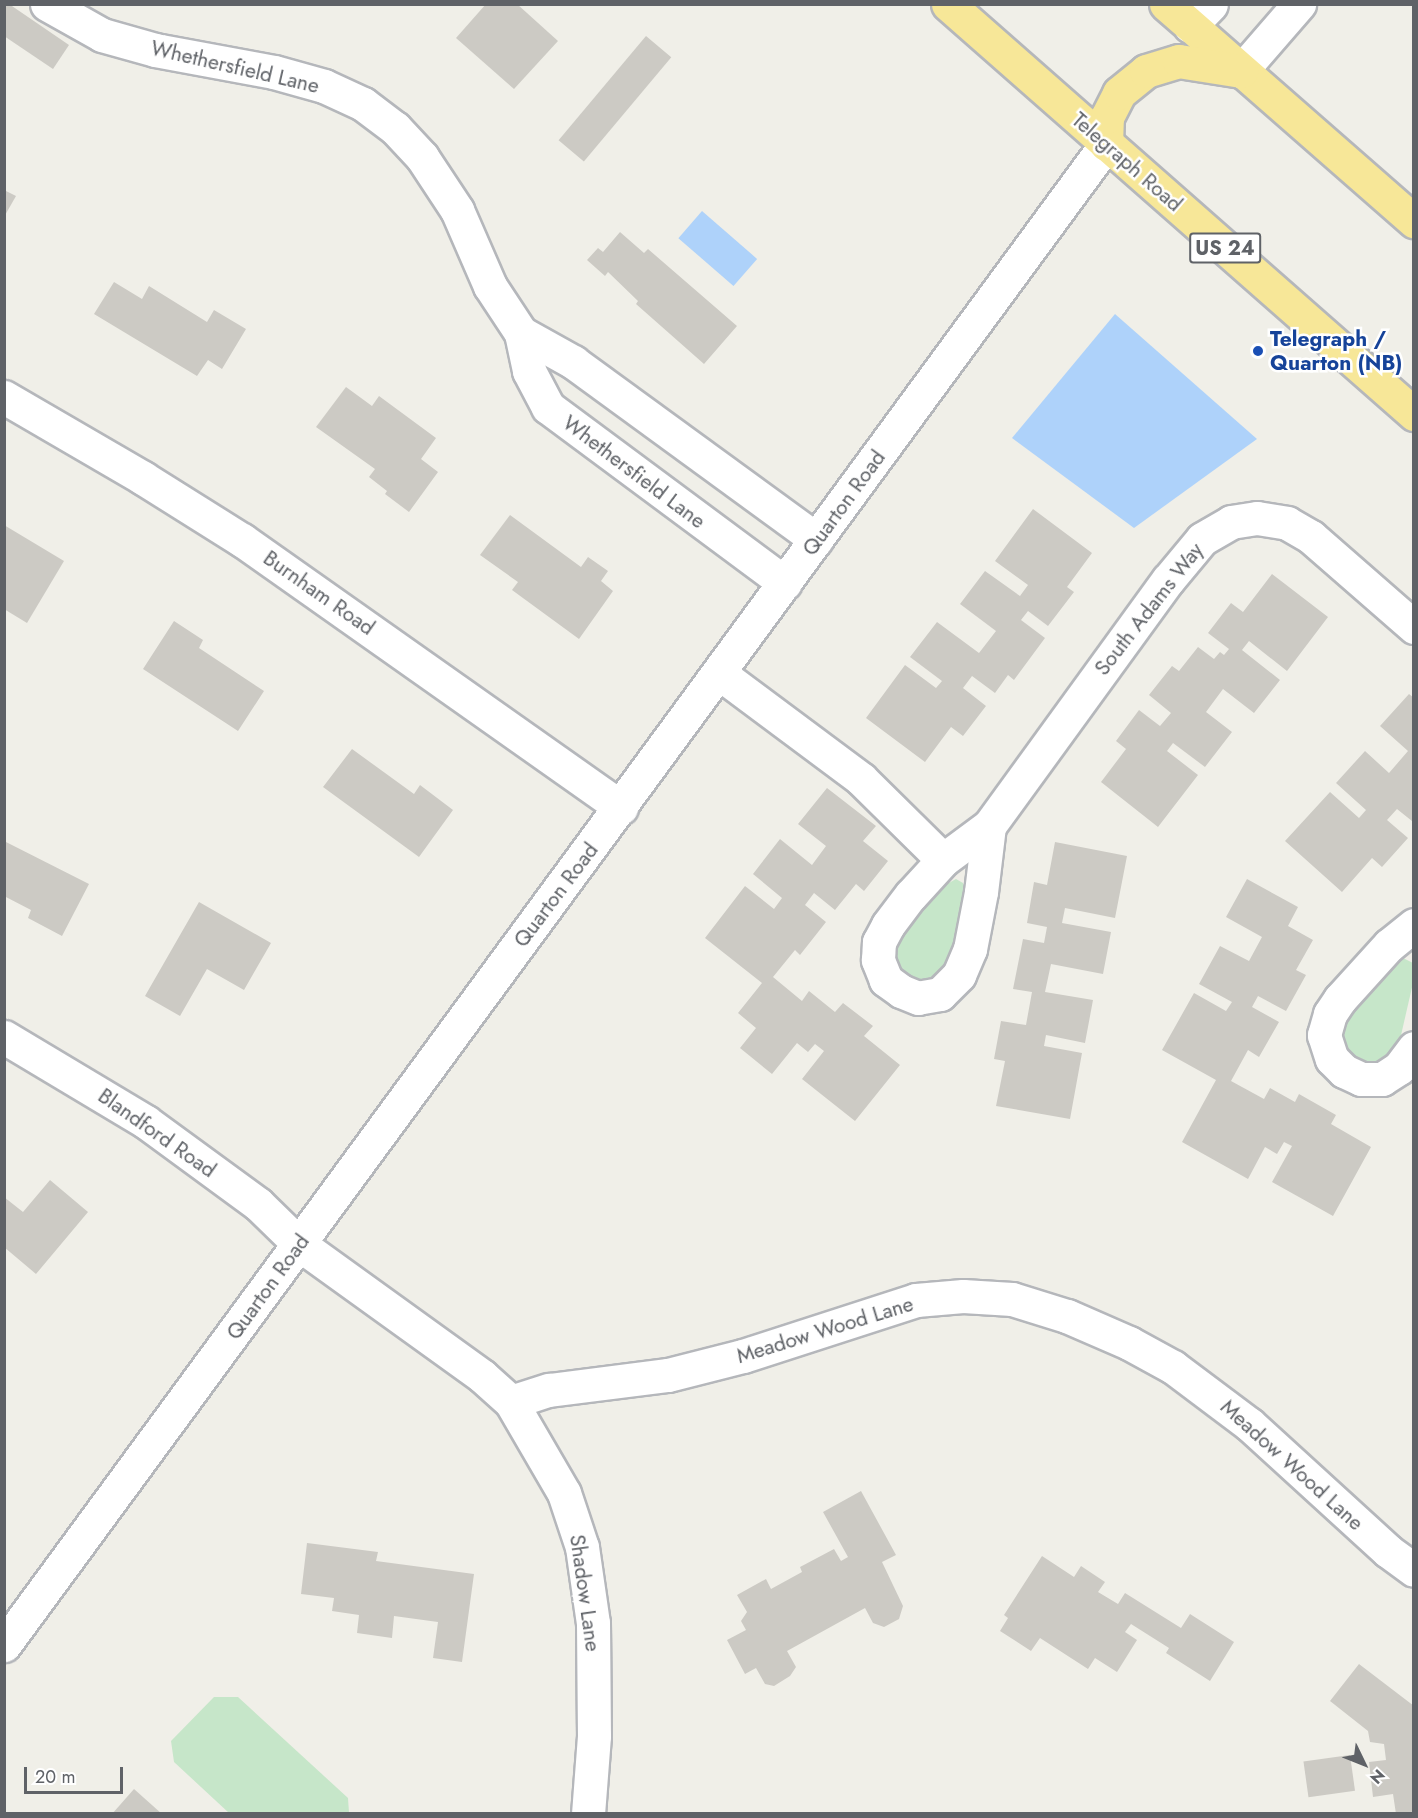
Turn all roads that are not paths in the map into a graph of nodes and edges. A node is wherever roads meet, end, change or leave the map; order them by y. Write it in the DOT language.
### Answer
graph roads {
  1 [pos="47,4"];
  2 [pos="948,4"];
  3 [pos="1166,4"];
  4 [pos="1299,4"];
  5 [pos="1201,15"];
  6 [pos="1241,71"];
  7 [pos="1106,144"];
  8 [pos="1413,221"];
  9 [pos="521,333"];
  10 [pos="4,397"];
  11 [pos="1413,414"];
  12 [pos="816,539"];
  13 [pos="785,583"];
  14 [pos="1413,627"];
  15 [pos="719,673"];
  16 [pos="621,807"];
  17 [pos="989,826"];
  18 [pos="943,860"];
  19 [pos="1413,926"];
  20 [pos="4,1037"];
  21 [pos="1413,1048"];
  22 [pos="299,1245"];
  23 [pos="511,1402"];
  24 [pos="1413,1570"];
  25 [pos="4,1645"];
  26 [pos="588,1814"];
  1 -- 9 [label="street, Whethersfield Lane"];
  2 -- 7 [label="highway, Telegraph Road / US 24"];
  3 -- 5 [label="highway"];
  4 -- 6 [label="street"];
  5 -- 6 [label="highway"];
  6 -- 7 [label="highway"];
  6 -- 8 [label="highway"];
  7 -- 11 [label="highway, Telegraph Road / US 24"];
  7 -- 12 [label="street, Quarton Road"];
  9 -- 12 [label="street, Whethersfield Lane"];
  9 -- 13 [label="street, Whethersfield Lane"];
  10 -- 16 [label="street, Burnham Road"];
  12 -- 13 [label="street, Quarton Road"];
  13 -- 15 [label="street, Quarton Road"];
  14 -- 17 [label="street, South Adams Way"];
  15 -- 16 [label="street, Quarton Road"];
  15 -- 18 [label="street"];
  16 -- 22 [label="street, Quarton Road"];
  17 -- 18 [label="street, South Adams Way"];
  17 -- 18 [label="street, South Adams Way"];
  19 -- 21 [label="street"];
  20 -- 22 [label="street, Blandford Road"];
  22 -- 23 [label="street, Shadow Lane"];
  22 -- 25 [label="street, Quarton Road"];
  23 -- 24 [label="street, Meadow Wood Lane"];
  23 -- 26 [label="street, Shadow Lane"];
}
